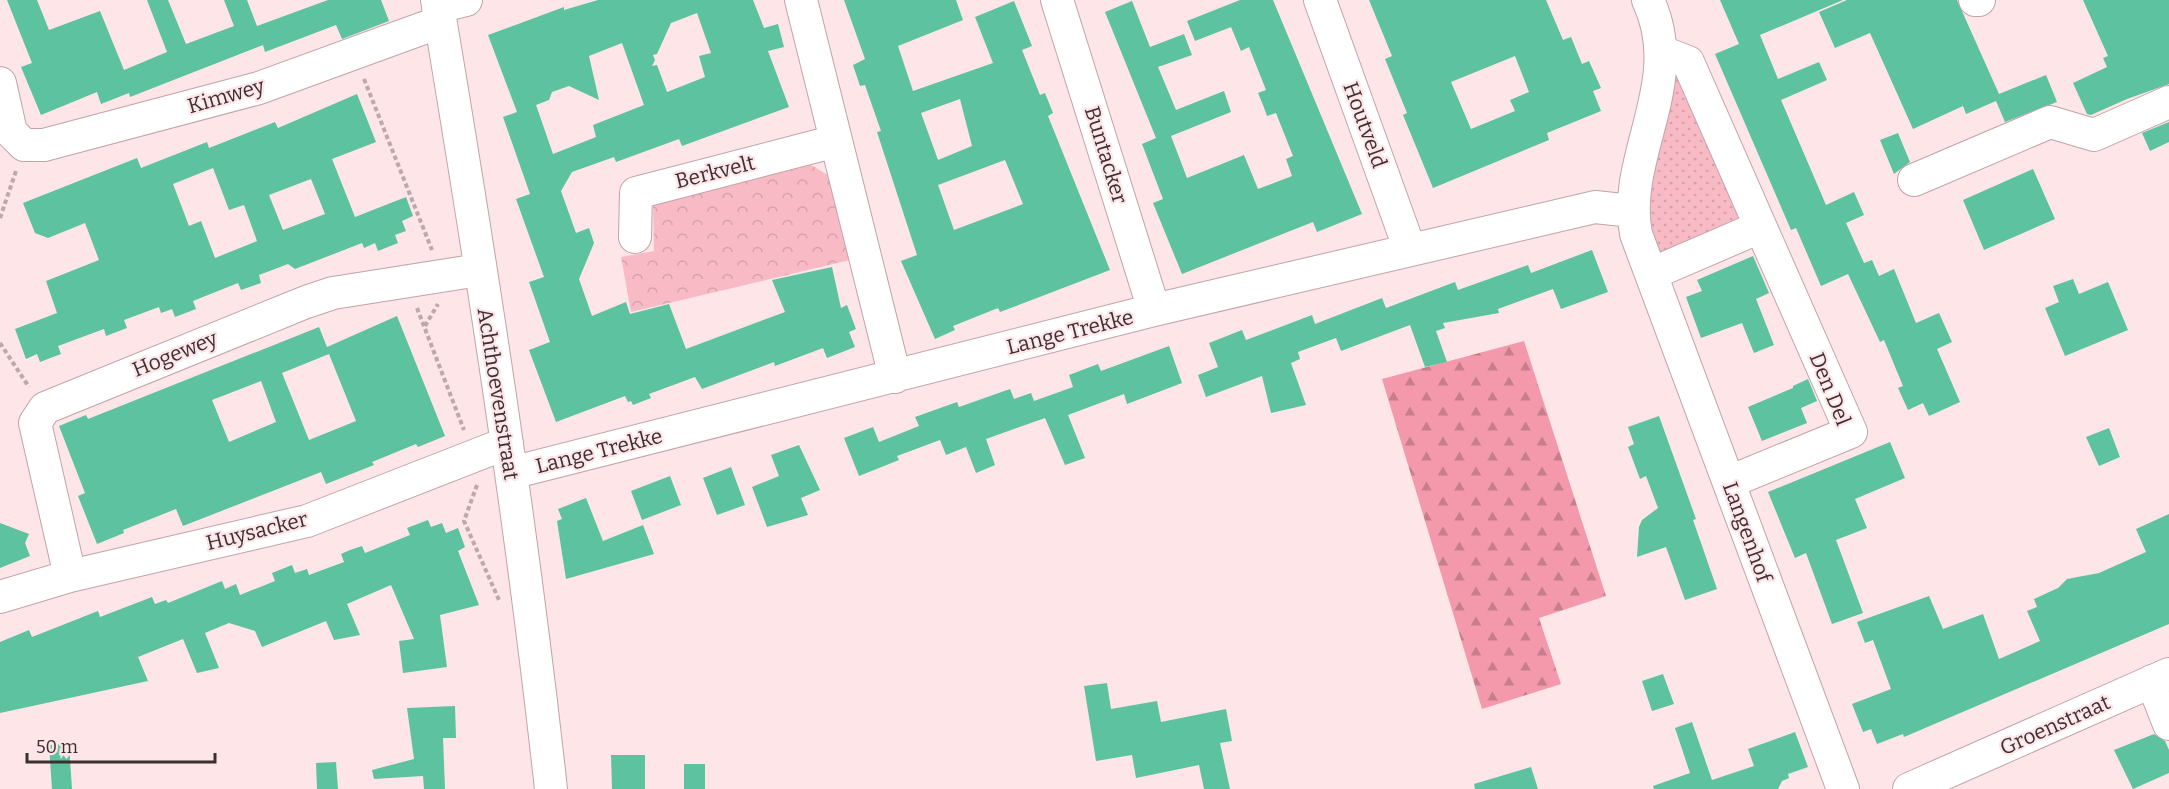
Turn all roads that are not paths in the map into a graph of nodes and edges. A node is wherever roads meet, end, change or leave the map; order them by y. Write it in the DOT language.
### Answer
graph roads {
  1 [pos="801,0"];
  2 [pos="1057,0"];
  3 [pos="1320,0"];
  4 [pos="1648,0"];
  5 [pos="445,7"];
  6 [pos="1662,52"];
  7 [pos="0,84"];
  8 [pos="2169,102"];
  9 [pos="836,141"];
  10 [pos="1914,180"];
  11 [pos="1632,211"];
  12 [pos="1760,227"];
  13 [pos="634,237"];
  14 [pos="1410,249"];
  15 [pos="479,270"];
  16 [pos="1651,274"];
  17 [pos="1154,310"];
  18 [pos="895,377"];
  19 [pos="509,458"];
  20 [pos="1729,482"];
  21 [pos="70,576"];
  22 [pos="0,597"];
  23 [pos="2160,678"];
  24 [pos="2169,724"];
  25 [pos="1940,782"];
  26 [pos="551,789"];
  27 [pos="1843,789"];
  28 [pos="1910,789"];
  1 -- 9 [label="street"];
  2 -- 17 [label="street, Buntacker"];
  3 -- 14 [label="street, Houtveld"];
  4 -- 6 [label="street, Langenhof"];
  5 -- 7 [label="street, Kimwey"];
  5 -- 15 [label="street, Achthoevenstraat"];
  6 -- 11 [label="street, Langenhof"];
  6 -- 12 [label="street"];
  8 -- 10 [label="street"];
  9 -- 13 [label="street, Berkvelt"];
  9 -- 18 [label="street"];
  11 -- 14 [label="street, Lange Trekke"];
  11 -- 16 [label="street, Langenhof"];
  12 -- 16 [label="street"];
  12 -- 20 [label="street, Den Del"];
  14 -- 17 [label="street, Lange Trekke"];
  15 -- 19 [label="street, Achthoevenstraat"];
  15 -- 21 [label="street, Hogewey"];
  16 -- 20 [label="street, Langenhof"];
  17 -- 18 [label="street, Lange Trekke"];
  18 -- 19 [label="street, Lange Trekke"];
  19 -- 21 [label="street, Huysacker"];
  19 -- 26 [label="street, Achthoevenstraat"];
  20 -- 27 [label="street, Langenhof"];
  21 -- 22 [label="street, Huysacker"];
  23 -- 24 [label="street"];
  23 -- 25 [label="street, Groenstraat"];
  25 -- 28 [label="street, Groenstraat"];
}
